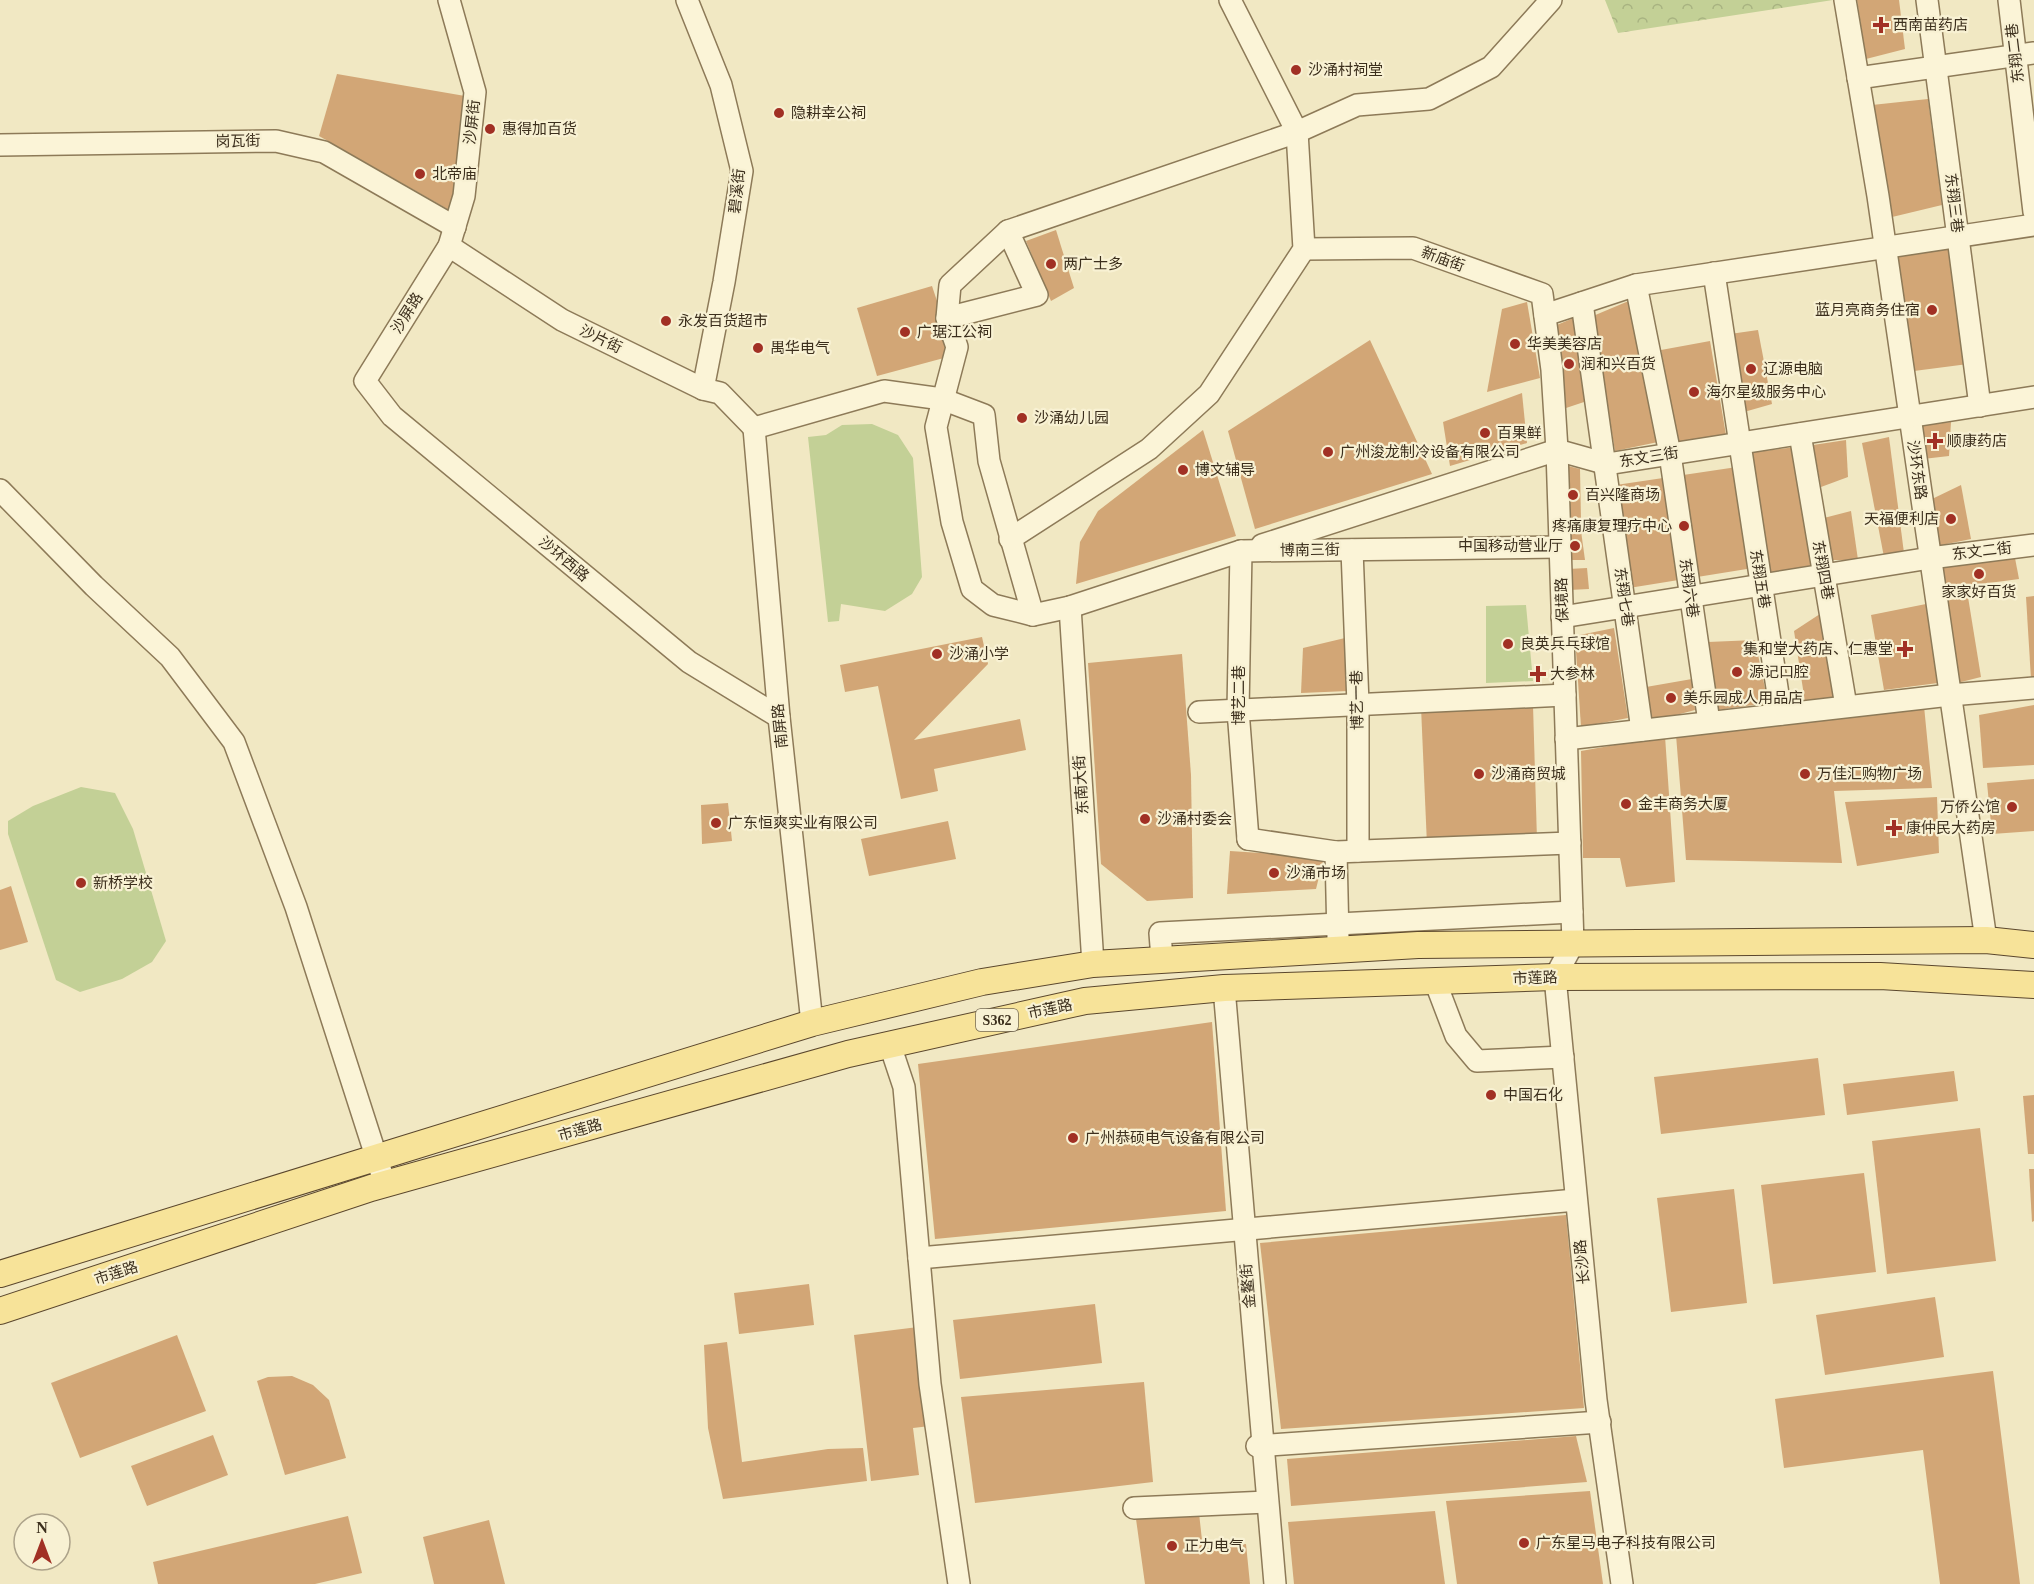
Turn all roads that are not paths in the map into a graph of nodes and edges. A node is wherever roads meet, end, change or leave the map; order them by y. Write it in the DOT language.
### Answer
graph roads {
  1 [pos="449,0"];
  2 [pos="687,0"];
  3 [pos="1230,0"];
  4 [pos="1551,0"];
  5 [pos="1845,0"];
  6 [pos="1927,0"];
  7 [pos="2009,0"];
  8 [pos="2034,53"];
  9 [pos="1936,67"];
  10 [pos="1858,78"];
  11 [pos="1297,132"];
  12 [pos="0,145"];
  13 [pos="2034,212"];
  14 [pos="2034,225"];
  15 [pos="1008,231"];
  16 [pos="452,236"];
  17 [pos="1958,236"];
  18 [pos="1885,246"];
  19 [pos="1304,249"];
  20 [pos="1714,273"];
  21 [pos="1636,285"];
  22 [pos="1542,294"];
  23 [pos="1582,303"];
  24 [pos="1545,315"];
  25 [pos="947,318"];
  26 [pos="365,381"];
  27 [pos="703,388"];
  28 [pos="2034,397"];
  29 [pos="942,399"];
  30 [pos="1980,406"];
  31 [pos="1910,417"];
  32 [pos="754,428"];
  33 [pos="1800,434"];
  34 [pos="1739,443"];
  35 [pos="1557,450"];
  36 [pos="1670,454"];
  37 [pos="1607,464"];
  38 [pos="2,494"];
  39 [pos="1010,539"];
  40 [pos="2034,545"];
  41 [pos="1560,547"];
  42 [pos="1353,550"];
  43 [pos="1241,551"];
  44 [pos="1930,558"];
  45 [pos="1070,607"];
  46 [pos="1033,615"];
  47 [pos="1562,617"];
  48 [pos="2034,688"];
  49 [pos="1565,694"];
  50 [pos="1950,694"];
  51 [pos="1358,704"];
  52 [pos="1846,706"];
  53 [pos="1238,710"];
  54 [pos="1199,712"];
  55 [pos="1780,714"];
  56 [pos="779,717"];
  57 [pos="1709,722"];
  58 [pos="1642,730"];
  59 [pos="1566,739"];
  60 [pos="1570,843"];
  61 [pos="1358,851"];
  62 [pos="1336,852"];
  63 [pos="1572,912"];
  64 [pos="1986,940"];
  65 [pos="1573,944"];
  66 [pos="2034,945"];
  67 [pos="1338,949"];
  68 [pos="1162,959"];
  69 [pos="1093,964"];
  70 [pos="1555,977"];
  71 [pos="1435,981"];
  72 [pos="2034,985"];
  73 [pos="1224,987"];
  74 [pos="812,1023"];
  75 [pos="890,1045"];
  76 [pos="1563,1057"];
  77 [pos="377,1155"];
  78 [pos="385,1184"];
  79 [pos="1576,1200"];
  80 [pos="1243,1228"];
  81 [pos="919,1258"];
  82 [pos="0,1274"];
  83 [pos="0,1311"];
  84 [pos="1600,1422"];
  85 [pos="1257,1446"];
  86 [pos="1267,1502"];
  87 [pos="1134,1508"];
  88 [pos="959,1584"];
  89 [pos="1275,1584"];
  90 [pos="1622,1584"];
  1 -- 16 [label="street, 沙屏街"];
  2 -- 27 [label="street, 碧溪街"];
  3 -- 11 [label="street"];
  4 -- 11 [label="street"];
  5 -- 10 [label="street, 沙环东路"];
  6 -- 9 [label="street, 东翔三巷"];
  7 -- 13 [label="street, 东翔二巷"];
  8 -- 9 [label="street"];
  9 -- 10 [label="street"];
  9 -- 17 [label="street, 东翔三巷"];
  10 -- 18 [label="street, 沙环东路"];
  11 -- 15 [label="street"];
  11 -- 19 [label="street"];
  12 -- 16 [label="street, 岗瓦街"];
  14 -- 17 [label="street"];
  15 -- 25 [label="street"];
  15 -- 25 [label="street"];
  16 -- 26 [label="street, 沙屏路"];
  16 -- 27 [label="street, 沙片街"];
  17 -- 18 [label="street"];
  17 -- 30 [label="street, 东翔三巷"];
  18 -- 20 [label="street"];
  18 -- 31 [label="street, 沙环东路"];
  19 -- 22 [label="street, 新庙街"];
  19 -- 39 [label="street"];
  20 -- 21 [label="street"];
  20 -- 34 [label="street, 东翔五巷"];
  21 -- 23 [label="street"];
  21 -- 36 [label="street, 东翔六巷"];
  22 -- 24 [label="street, 保境路"];
  23 -- 24 [label="street"];
  23 -- 37 [label="street, 东翔七巷"];
  24 -- 35 [label="street, 保境路"];
  25 -- 29 [label="street"];
  26 -- 56 [label="street, 沙环西路"];
  27 -- 32 [label="street, 沙片街"];
  28 -- 30 [label="street, 东文三街"];
  29 -- 32 [label="street"];
  29 -- 39 [label="street"];
  29 -- 46 [label="street"];
  30 -- 31 [label="street, 东文三街"];
  31 -- 33 [label="street, 东文三街"];
  31 -- 44 [label="street, 沙环东路"];
  32 -- 56 [label="street, 南屏路"];
  33 -- 34 [label="street, 东文三街"];
  33 -- 52 [label="street, 东翔四巷"];
  34 -- 36 [label="street, 东文三街"];
  34 -- 55 [label="street, 东翔五巷"];
  35 -- 37 [label="street, 东文三街"];
  35 -- 41 [label="street, 保境路"];
  35 -- 43 [label="street"];
  36 -- 37 [label="street, 东文三街"];
  36 -- 57 [label="street, 东翔六巷"];
  37 -- 58 [label="street, 东翔七巷"];
  38 -- 77 [label="street"];
  39 -- 46 [label="street"];
  40 -- 44 [label="street, 东文二街"];
  41 -- 42 [label="street, 博南三街"];
  41 -- 47 [label="street, 保境路"];
  42 -- 43 [label="street, 博南三街"];
  42 -- 51 [label="street, 博艺一巷"];
  43 -- 45 [label="street, 博南三街"];
  43 -- 53 [label="street, 博艺二巷"];
  44 -- 47 [label="street, 东文二街"];
  44 -- 50 [label="street, 沙环东路"];
  45 -- 46 [label="street, 博南三街"];
  45 -- 69 [label="street, 东南大街"];
  47 -- 49 [label="street, 保境路"];
  48 -- 50 [label="street"];
  49 -- 51 [label="street"];
  49 -- 59 [label="street, 保境路"];
  50 -- 52 [label="street"];
  50 -- 64 [label="street, 沙环东路"];
  51 -- 53 [label="street"];
  51 -- 61 [label="street, 博艺一巷"];
  52 -- 55 [label="street"];
  53 -- 54 [label="street"];
  53 -- 62 [label="street, 博艺二巷"];
  55 -- 57 [label="street"];
  56 -- 74 [label="street, 南屏路"];
  57 -- 58 [label="street"];
  58 -- 59 [label="street"];
  59 -- 60 [label="street, 保境路"];
  60 -- 61 [label="street"];
  60 -- 62 [label="street"];
  60 -- 63 [label="street, 保境路"];
  61 -- 62 [label="street"];
  62 -- 67 [label="street"];
  63 -- 65 [label="street, 保境路"];
  63 -- 68 [label="street"];
  64 -- 65 [label="main road"];
  64 -- 66 [label="main road"];
  65 -- 67 [label="main road"];
  65 -- 70 [label="street"];
  67 -- 68 [label="main road"];
  68 -- 69 [label="main road"];
  69 -- 74 [label="main road"];
  70 -- 71 [label="main road, 市莲路 / S362"];
  70 -- 72 [label="main road, 市莲路 / S362"];
  70 -- 76 [label="street, 长沙路"];
  71 -- 73 [label="main road, 市莲路 / S362"];
  71 -- 76 [label="street"];
  73 -- 75 [label="main road, 市莲路 / S362"];
  73 -- 80 [label="street, 金鳌街"];
  74 -- 77 [label="main road"];
  75 -- 78 [label="main road, 市莲路 / S362"];
  75 -- 81 [label="street"];
  76 -- 79 [label="street, 长沙路"];
  77 -- 78 [label="street"];
  77 -- 82 [label="main road"];
  78 -- 83 [label="main road, 市莲路 / S362"];
  79 -- 80 [label="street"];
  79 -- 84 [label="street, 长沙路"];
  80 -- 81 [label="street"];
  80 -- 86 [label="street, 金鳌街"];
  81 -- 88 [label="street"];
  84 -- 85 [label="street"];
  84 -- 90 [label="street, 长沙路"];
  86 -- 87 [label="street"];
  86 -- 89 [label="street, 金鳌街"];
}
